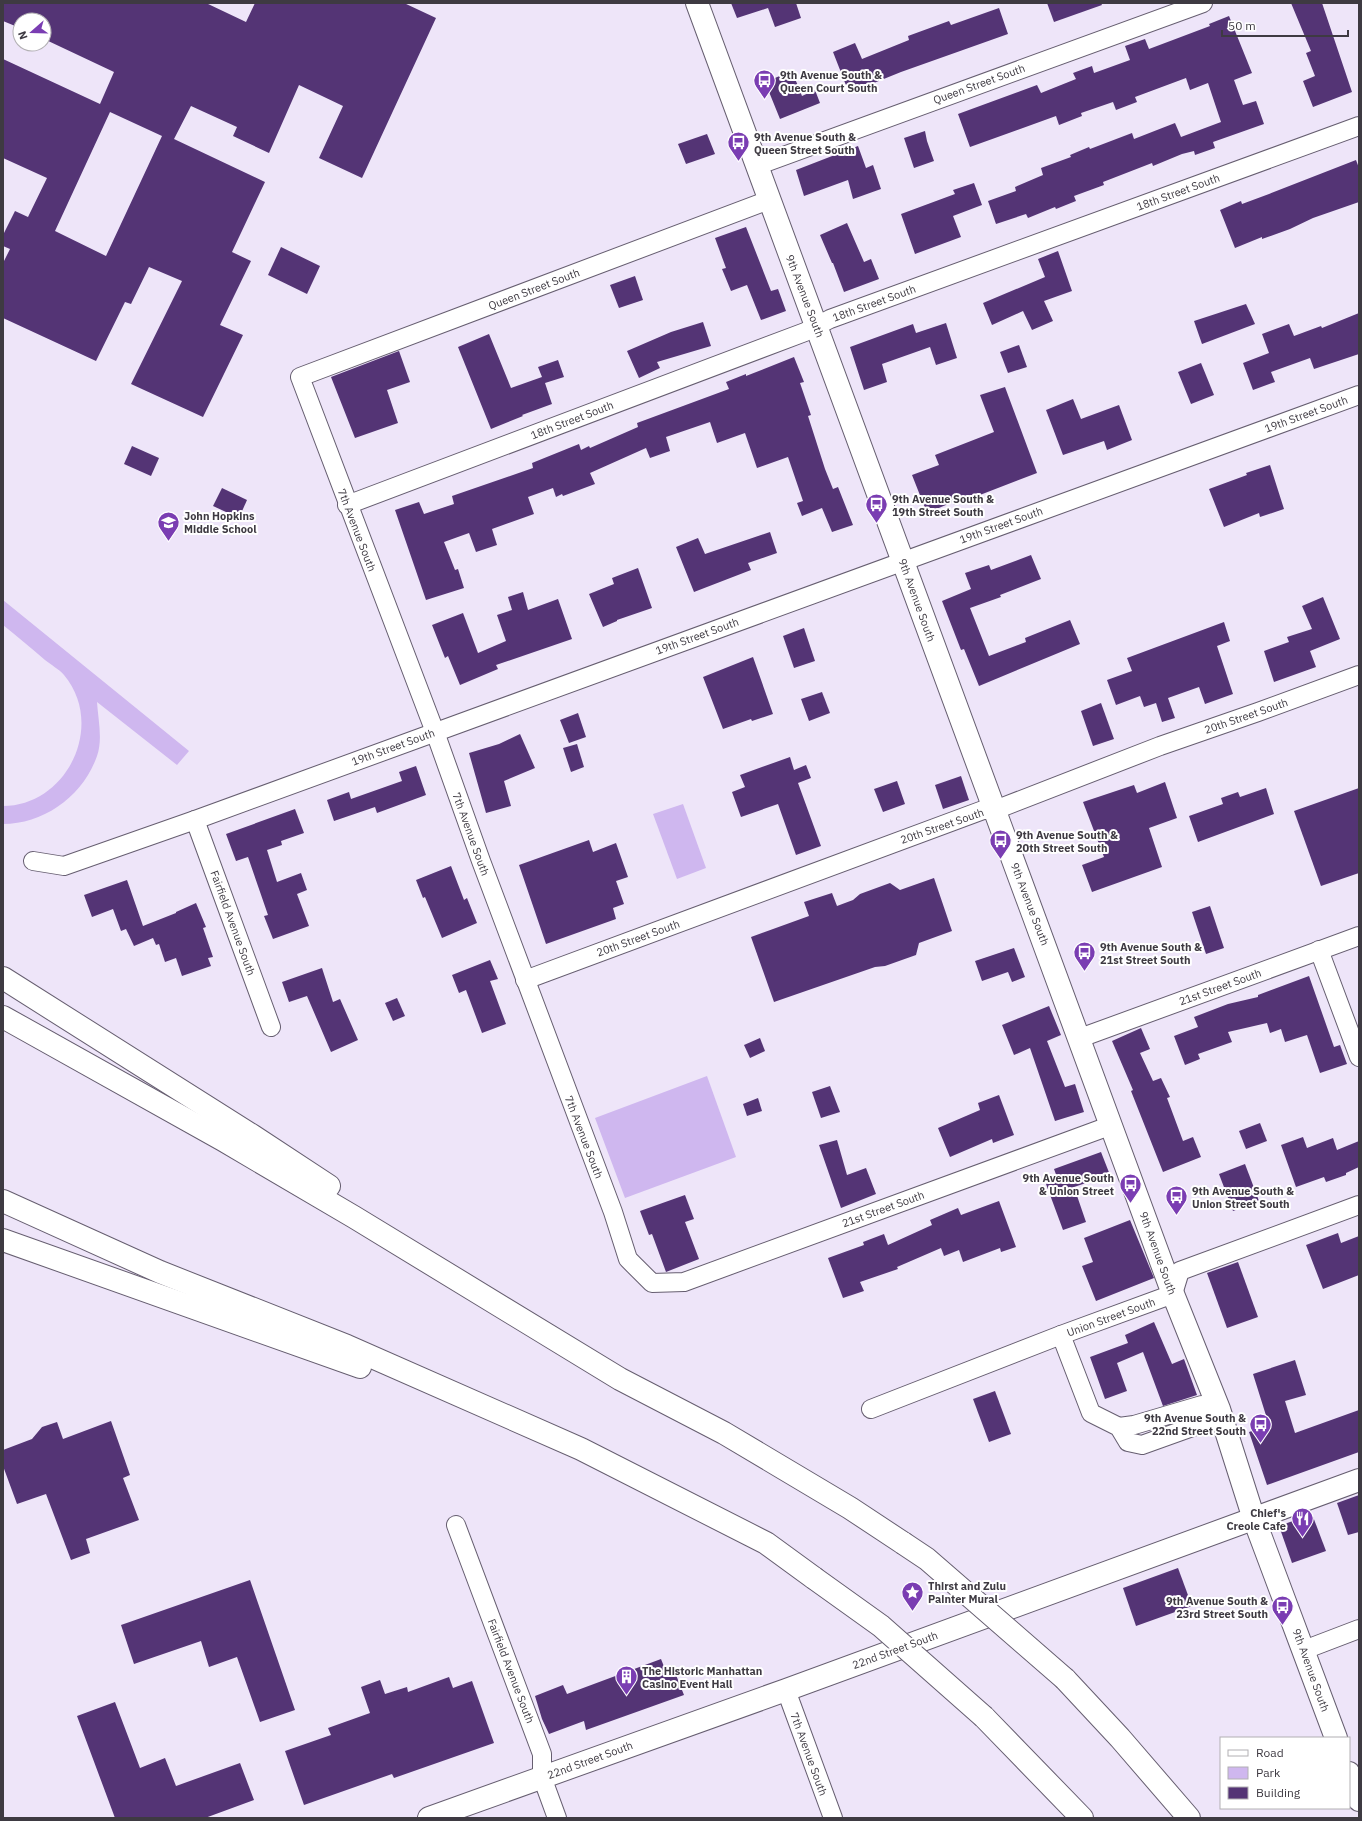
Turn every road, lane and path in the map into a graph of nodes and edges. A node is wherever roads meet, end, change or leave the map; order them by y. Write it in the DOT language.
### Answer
graph roads {
  1 [pos="697,3"];
  2 [pos="1203,3"];
  3 [pos="1359,126"];
  4 [pos="756,166"];
  5 [pos="769,200"];
  6 [pos="817,327"];
  7 [pos="300,377"];
  8 [pos="1359,395"];
  9 [pos="348,505"];
  10 [pos="902,562"];
  11 [pos="1359,675"];
  12 [pos="435,732"];
  13 [pos="995,810"];
  14 [pos="195,820"];
  15 [pos="33,861"];
  16 [pos="1359,936"];
  17 [pos="1319,950"];
  18 [pos="3,978"];
  19 [pos="526,980"];
  20 [pos="3,1017"];
  21 [pos="272,1027"];
  22 [pos="1080,1038"];
  23 [pos="1359,1057"];
  24 [pos="1112,1125"];
  25 [pos="3,1201"];
  26 [pos="1359,1205"];
  27 [pos="3,1240"];
  28 [pos="652,1283"];
  29 [pos="1173,1294"];
  30 [pos="1061,1335"];
  31 [pos="620,1378"];
  32 [pos="871,1409"];
  33 [pos="1216,1410"];
  34 [pos="581,1449"];
  35 [pos="1359,1480"];
  36 [pos="1254,1519"];
  37 [pos="456,1525"];
  38 [pos="1359,1629"];
  39 [pos="1304,1650"];
  40 [pos="786,1690"];
  41 [pos="1336,1737"];
  42 [pos="1350,1776"];
  43 [pos="542,1777"];
  44 [pos="1359,1800"];
  45 [pos="429,1818"];
  46 [pos="557,1818"];
  47 [pos="833,1818"];
  48 [pos="1082,1818"];
  49 [pos="1189,1818"];
  1 -- 4 [label="main road, 9th Avenue South"];
  2 -- 4 [label="street, Queen Street South"];
  3 -- 6 [label="street, 18th Street South"];
  4 -- 5 [label="main road, 9th Avenue South"];
  5 -- 6 [label="main road, 9th Avenue South"];
  5 -- 7 [label="street, Queen Street South"];
  6 -- 9 [label="street, 18th Street South"];
  6 -- 10 [label="main road, 9th Avenue South"];
  7 -- 9 [label="street, 7th Avenue South"];
  8 -- 10 [label="street, 19th Street South"];
  9 -- 12 [label="street, 7th Avenue South"];
  10 -- 12 [label="street, 19th Street South"];
  10 -- 13 [label="main road, 9th Avenue South"];
  11 -- 13 [label="street, 20th Street South"];
  12 -- 14 [label="street, 19th Street South"];
  12 -- 19 [label="street, 7th Avenue South"];
  13 -- 19 [label="street, 20th Street South"];
  13 -- 22 [label="main road, 9th Avenue South"];
  14 -- 15 [label="street, 19th Street South"];
  14 -- 21 [label="street, Fairfield Avenue South"];
  16 -- 17 [label="street, 21st Street South"];
  17 -- 22 [label="street, 21st Street South"];
  17 -- 23 [label="street"];
  18 -- 31 [label="main road"];
  19 -- 28 [label="street, 7th Avenue South"];
  20 -- 31 [label="main road"];
  22 -- 24 [label="main road, 9th Avenue South"];
  24 -- 28 [label="street, 21st Street South"];
  24 -- 29 [label="main road, 9th Avenue South"];
  25 -- 34 [label="main road"];
  26 -- 29 [label="street"];
  27 -- 34 [label="main road"];
  29 -- 30 [label="street, Union Street South"];
  29 -- 33 [label="main road, 9th Avenue South"];
  30 -- 32 [label="street, Union Street South"];
  30 -- 33 [label="street"];
  31 -- 49 [label="main road, bridge"];
  33 -- 36 [label="main road, 9th Avenue South"];
  34 -- 48 [label="main road, bridge"];
  35 -- 36 [label="main road, 22nd Street South"];
  36 -- 39 [label="main road, 9th Avenue South"];
  36 -- 40 [label="main road, 22nd Street South"];
  37 -- 43 [label="street, Fairfield Avenue South"];
  38 -- 39 [label="street"];
  39 -- 41 [label="main road, 9th Avenue South"];
  40 -- 43 [label="main road, 22nd Street South"];
  40 -- 47 [label="street, 7th Avenue South"];
  42 -- 44 [label="main road"];
  43 -- 45 [label="main road, 22nd Street South"];
  43 -- 46 [label="street, Fairfield Avenue South"];
}
